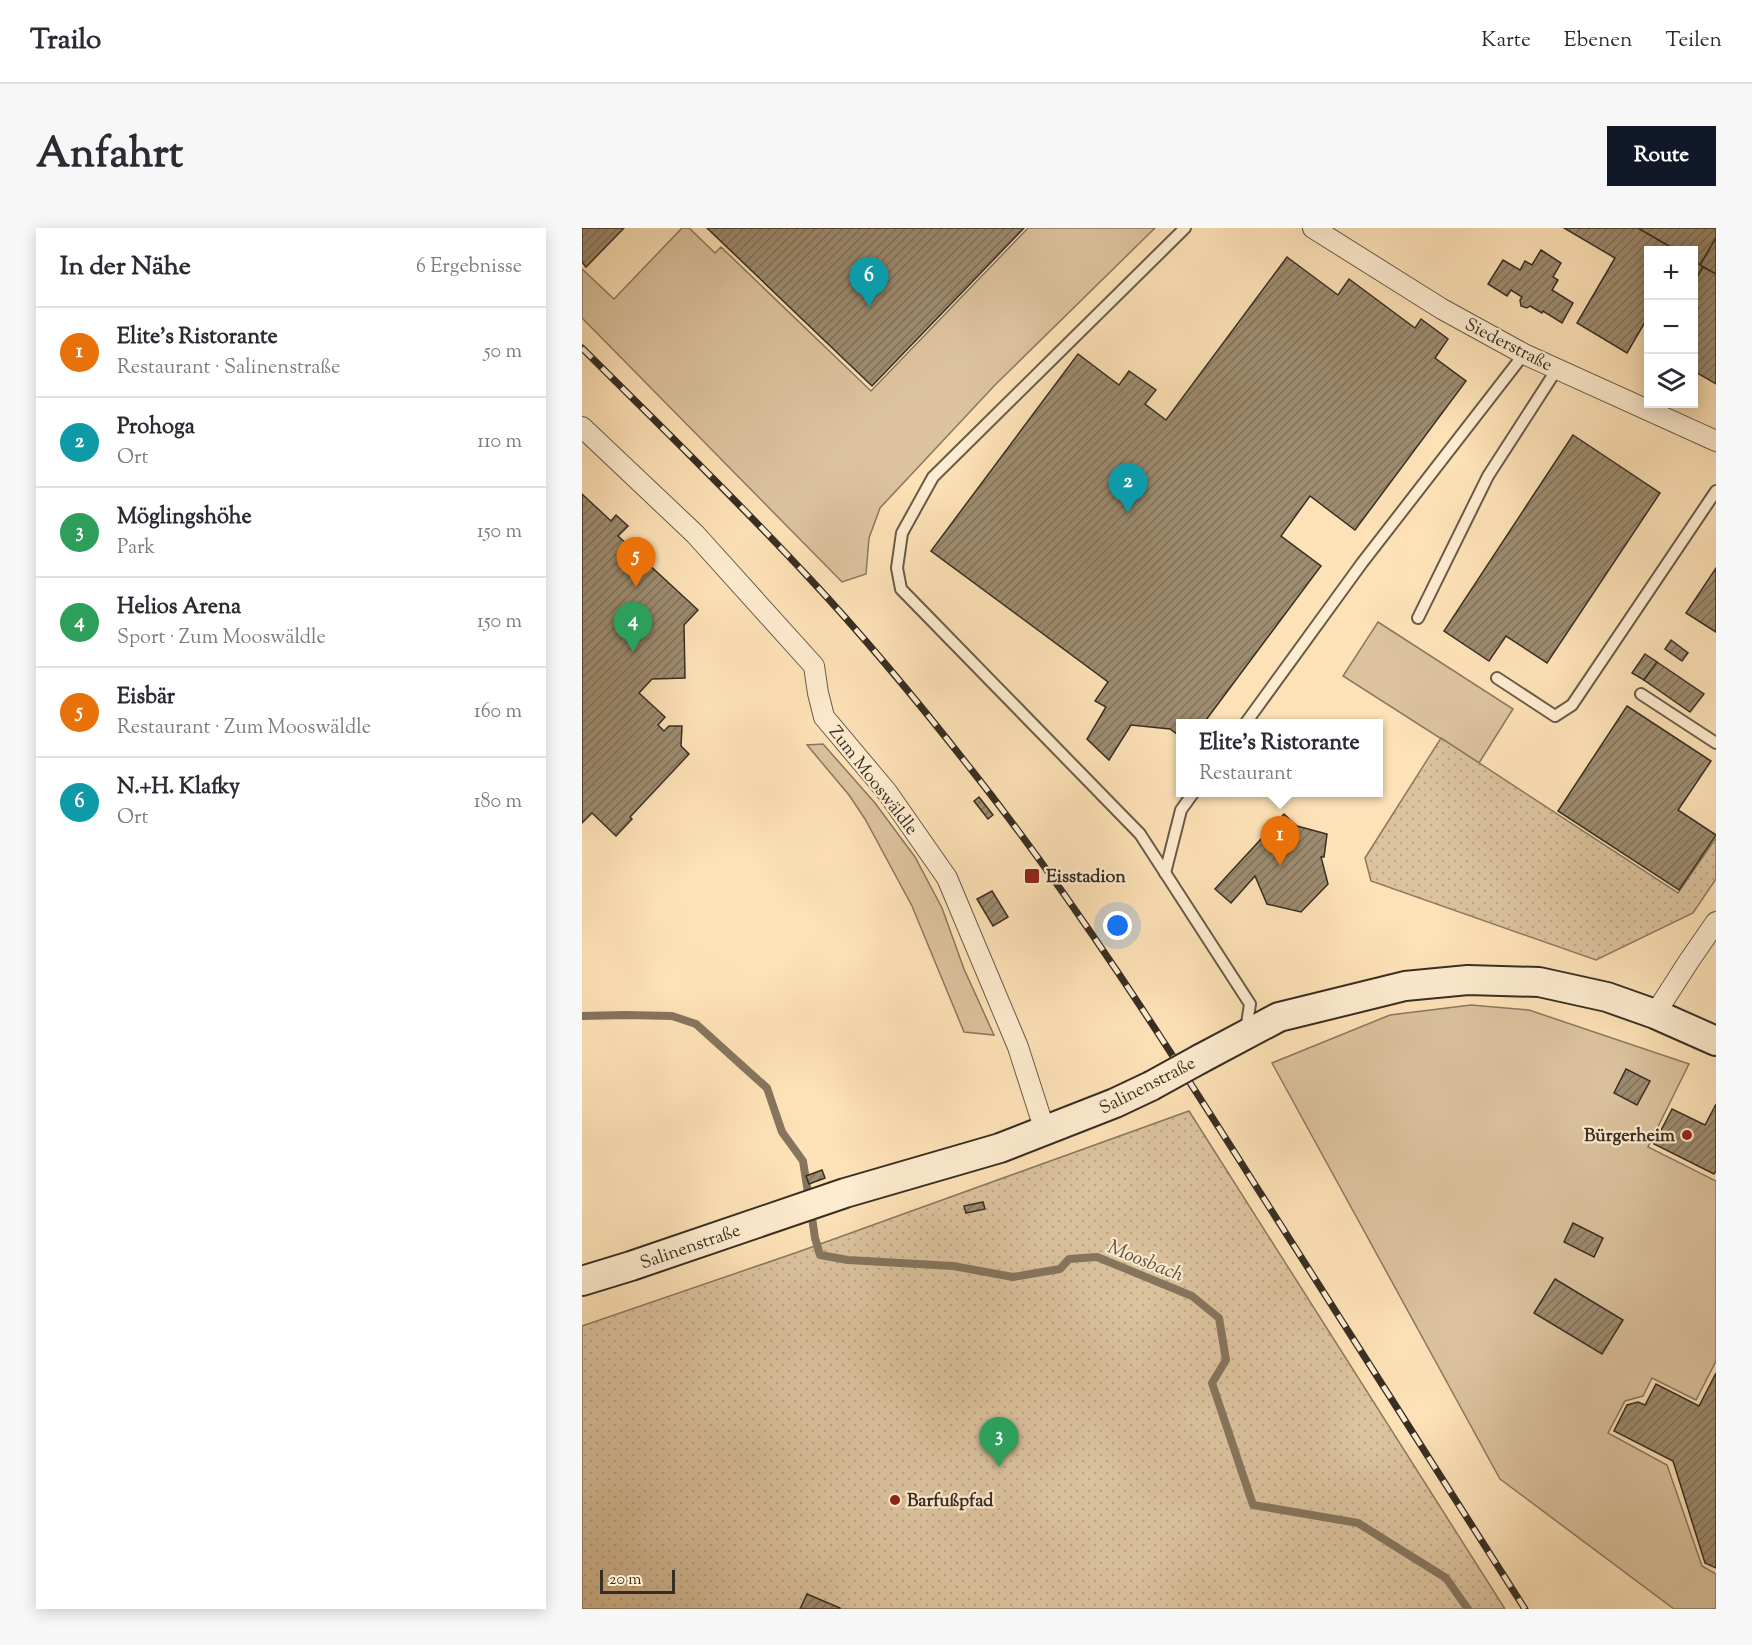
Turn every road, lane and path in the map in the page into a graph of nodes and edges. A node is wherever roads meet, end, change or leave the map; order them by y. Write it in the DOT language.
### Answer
graph roads {
  1 [pos="1185,228"];
  2 [pos="1313,228"];
  3 [pos="1524,354"];
  4 [pos="1557,369"];
  5 [pos="582,427"];
  6 [pos="1716,441"];
  7 [pos="1716,491"];
  8 [pos="1418,618"];
  9 [pos="1497,678"];
  10 [pos="1641,694"];
  11 [pos="1248,719"];
  12 [pos="1716,743"];
  13 [pos="1190,797"];
  14 [pos="1165,873"];
  15 [pos="1716,922"];
  16 [pos="1655,1014"];
  17 [pos="1245,1034"];
  18 [pos="1716,1041"];
  19 [pos="1045,1131"];
  20 [pos="582,1281"];
  1 -- 14 [label="lane"];
  2 -- 3 [label="street, Siederstraße"];
  3 -- 4 [label="street, Siederstraße"];
  3 -- 11 [label="lane"];
  4 -- 6 [label="street, Siederstraße"];
  4 -- 8 [label="lane"];
  5 -- 19 [label="street, Zum Mooswäldle"];
  7 -- 9 [label="lane"];
  10 -- 12 [label="lane"];
  13 -- 14 [label="lane"];
  14 -- 17 [label="lane"];
  15 -- 16 [label="street"];
  16 -- 17 [label="street, Salinenstraße"];
  16 -- 18 [label="street, Salinenstraße"];
  17 -- 19 [label="street, Salinenstraße, bridge"];
  19 -- 20 [label="street, Salinenstraße"];
}
